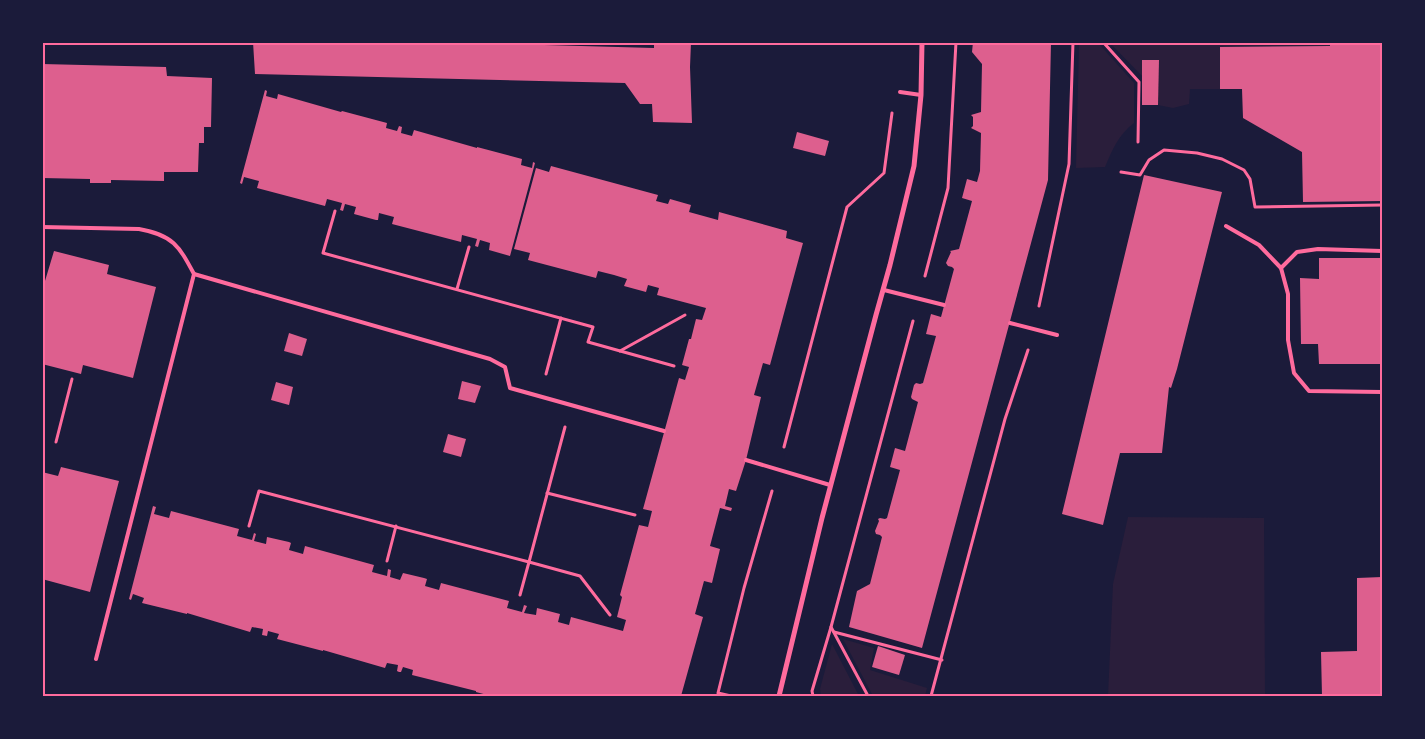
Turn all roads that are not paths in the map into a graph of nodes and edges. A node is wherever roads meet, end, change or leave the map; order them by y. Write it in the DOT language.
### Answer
graph roads {
  1 [pos="922,42"];
  2 [pos="900,92"];
  3 [pos="921,95"];
  4 [pos="1226,226"];
  5 [pos="42,227"];
  6 [pos="1382,251"];
  7 [pos="1281,268"];
  8 [pos="194,274"];
  9 [pos="884,290"];
  10 [pos="944,305"];
  11 [pos="1010,323"];
  12 [pos="1057,335"];
  13 [pos="1382,392"];
  14 [pos="664,431"];
  15 [pos="746,460"];
  16 [pos="830,485"];
  17 [pos="96,659"];
  18 [pos="779,696"];
  1 -- 3 [label="street"];
  2 -- 3 [label="lane"];
  3 -- 9 [label="street"];
  4 -- 7 [label="lane"];
  5 -- 8 [label="lane"];
  6 -- 7 [label="lane"];
  7 -- 13 [label="lane"];
  8 -- 14 [label="lane"];
  8 -- 17 [label="lane"];
  9 -- 10 [label="lane"];
  9 -- 16 [label="street"];
  11 -- 12 [label="lane"];
  15 -- 16 [label="lane"];
  16 -- 18 [label="street"];
}
